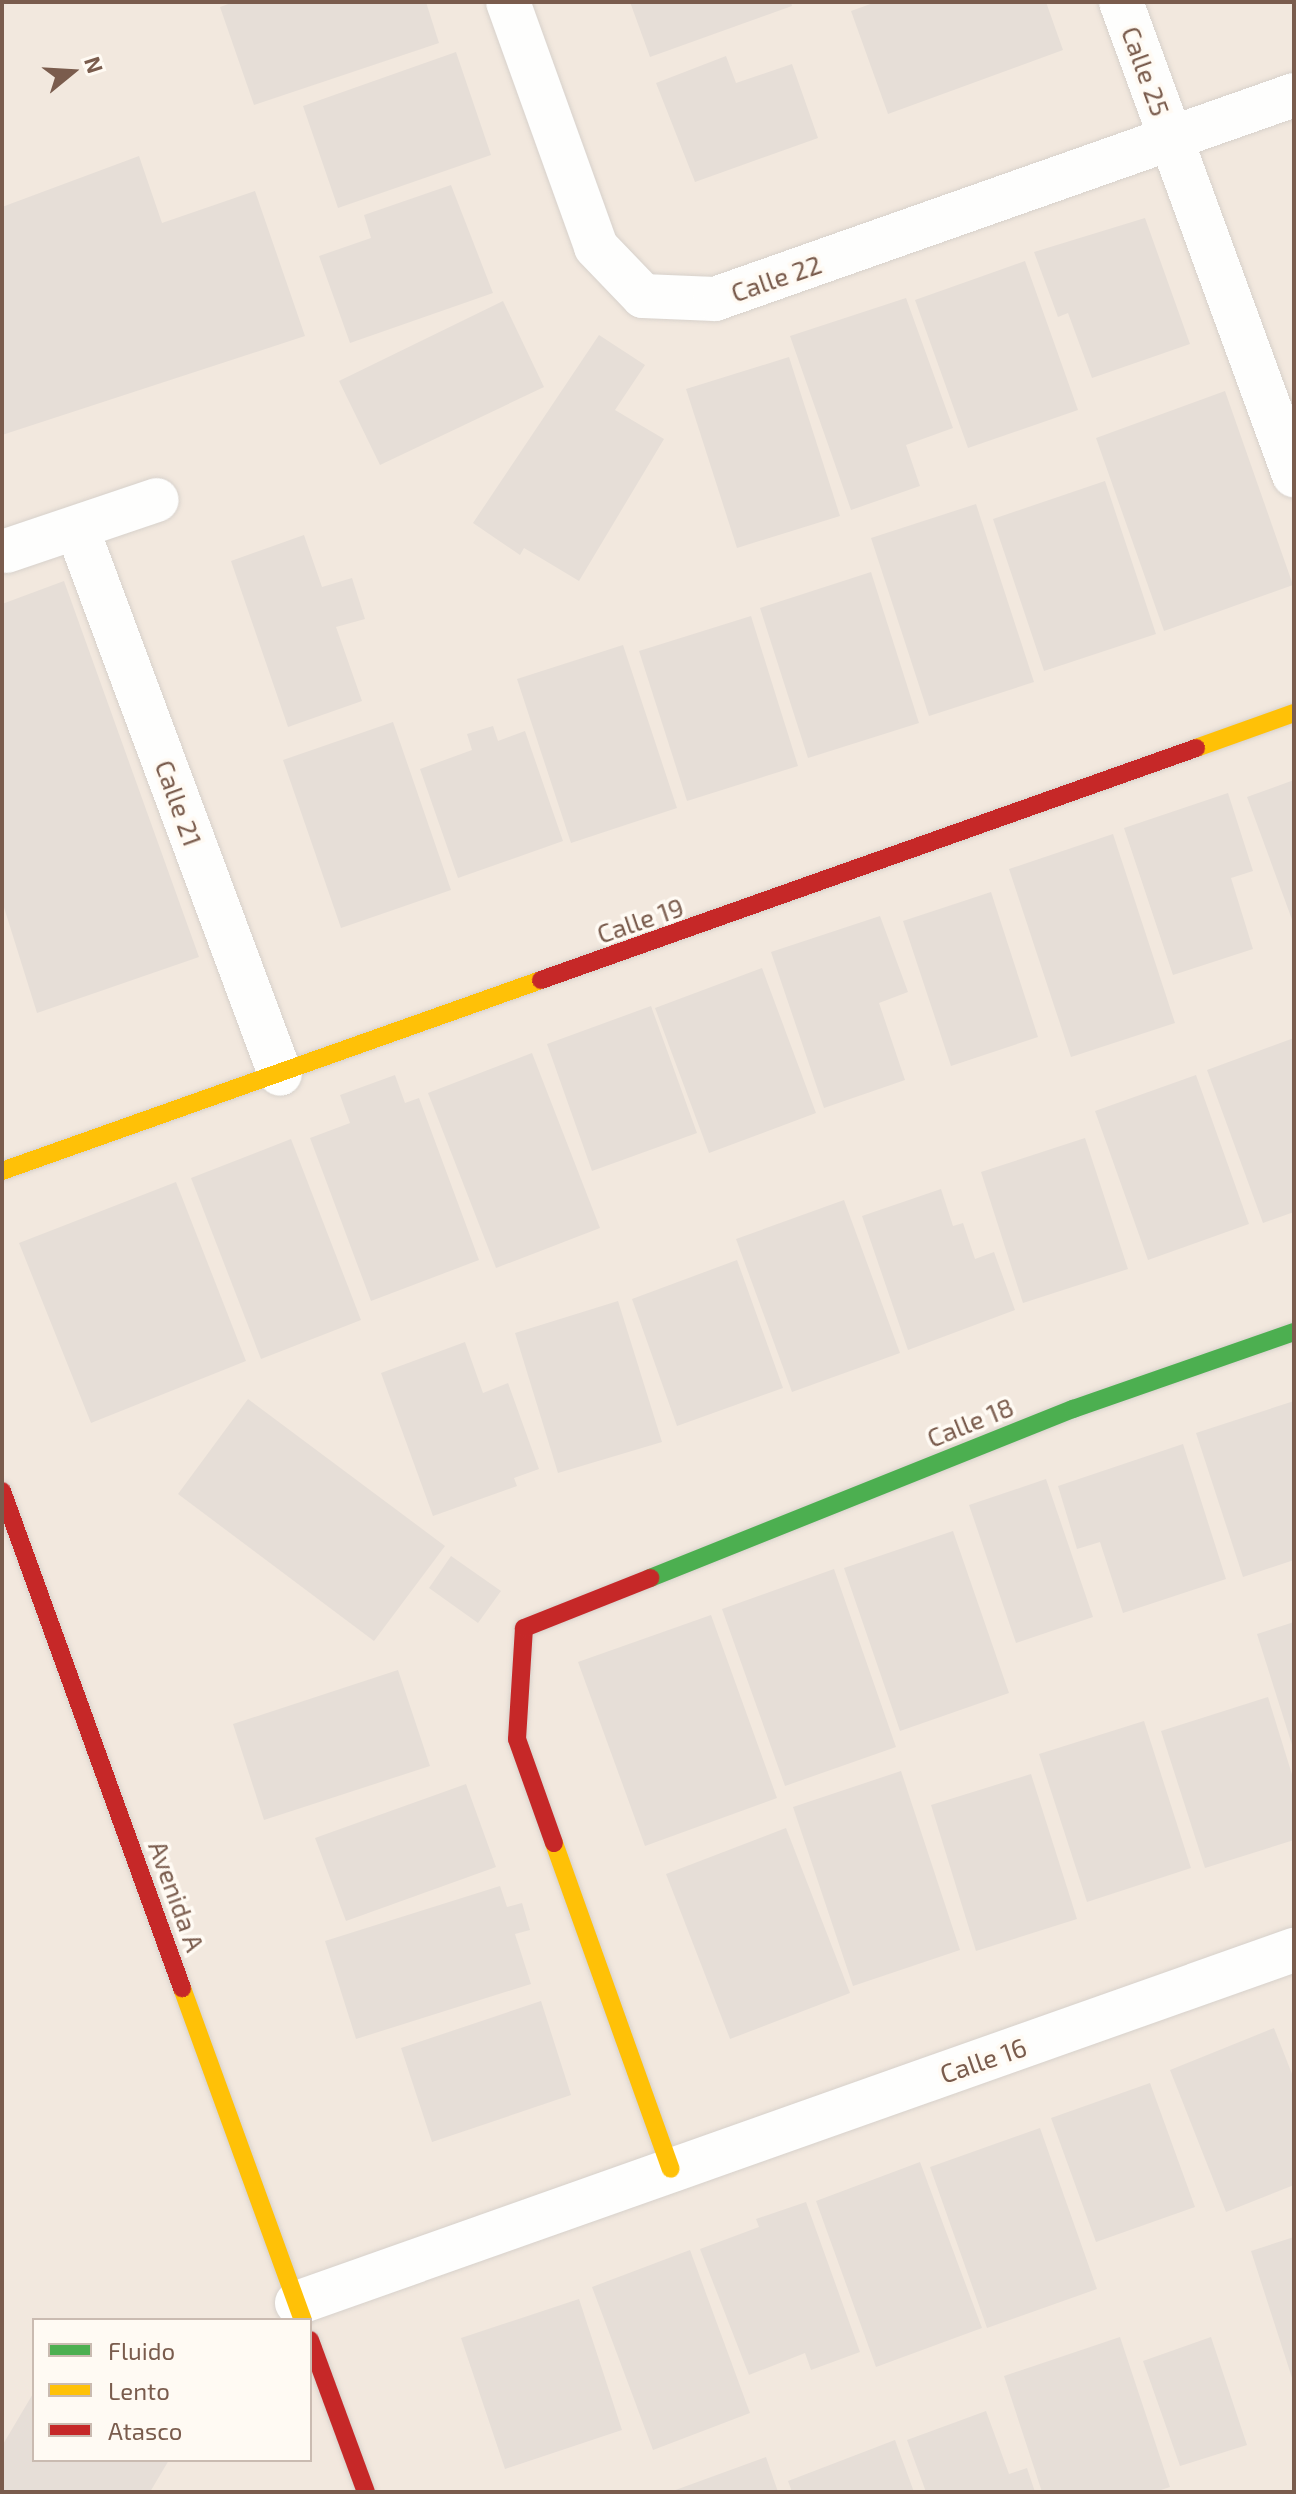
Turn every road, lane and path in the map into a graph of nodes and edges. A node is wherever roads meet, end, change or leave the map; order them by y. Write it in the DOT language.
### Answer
graph roads {
  1 [pos="508,2"];
  2 [pos="1121,2"];
  3 [pos="1294,95"];
  4 [pos="1170,140"];
  5 [pos="1294,475"];
  6 [pos="157,500"];
  7 [pos="78,531"];
  8 [pos="6,551"];
  9 [pos="1294,713"];
  10 [pos="280,1074"];
  11 [pos="2,1171"];
  12 [pos="1294,1332"];
  13 [pos="2,1491"];
  14 [pos="1294,1950"];
  15 [pos="671,2169"];
  16 [pos="302,2318"];
  17 [pos="310,2318"];
  18 [pos="312,2345"];
  19 [pos="366,2492"];
  1 -- 4 [label="street, Calle 22"];
  2 -- 4 [label="street, Calle 25"];
  3 -- 4 [label="street, Calle 22"];
  4 -- 5 [label="street, Calle 25"];
  6 -- 7 [label="street"];
  7 -- 8 [label="street"];
  7 -- 10 [label="street, Calle 21"];
  9 -- 10 [label="street, Calle 19"];
  10 -- 11 [label="street, Calle 19"];
  12 -- 15 [label="street, Calle 18"];
  13 -- 16 [label="street, Avenida A"];
  14 -- 15 [label="street, Calle 16"];
  15 -- 17 [label="street, Calle 16"];
  18 -- 19 [label="street, Avenida A"];
}
